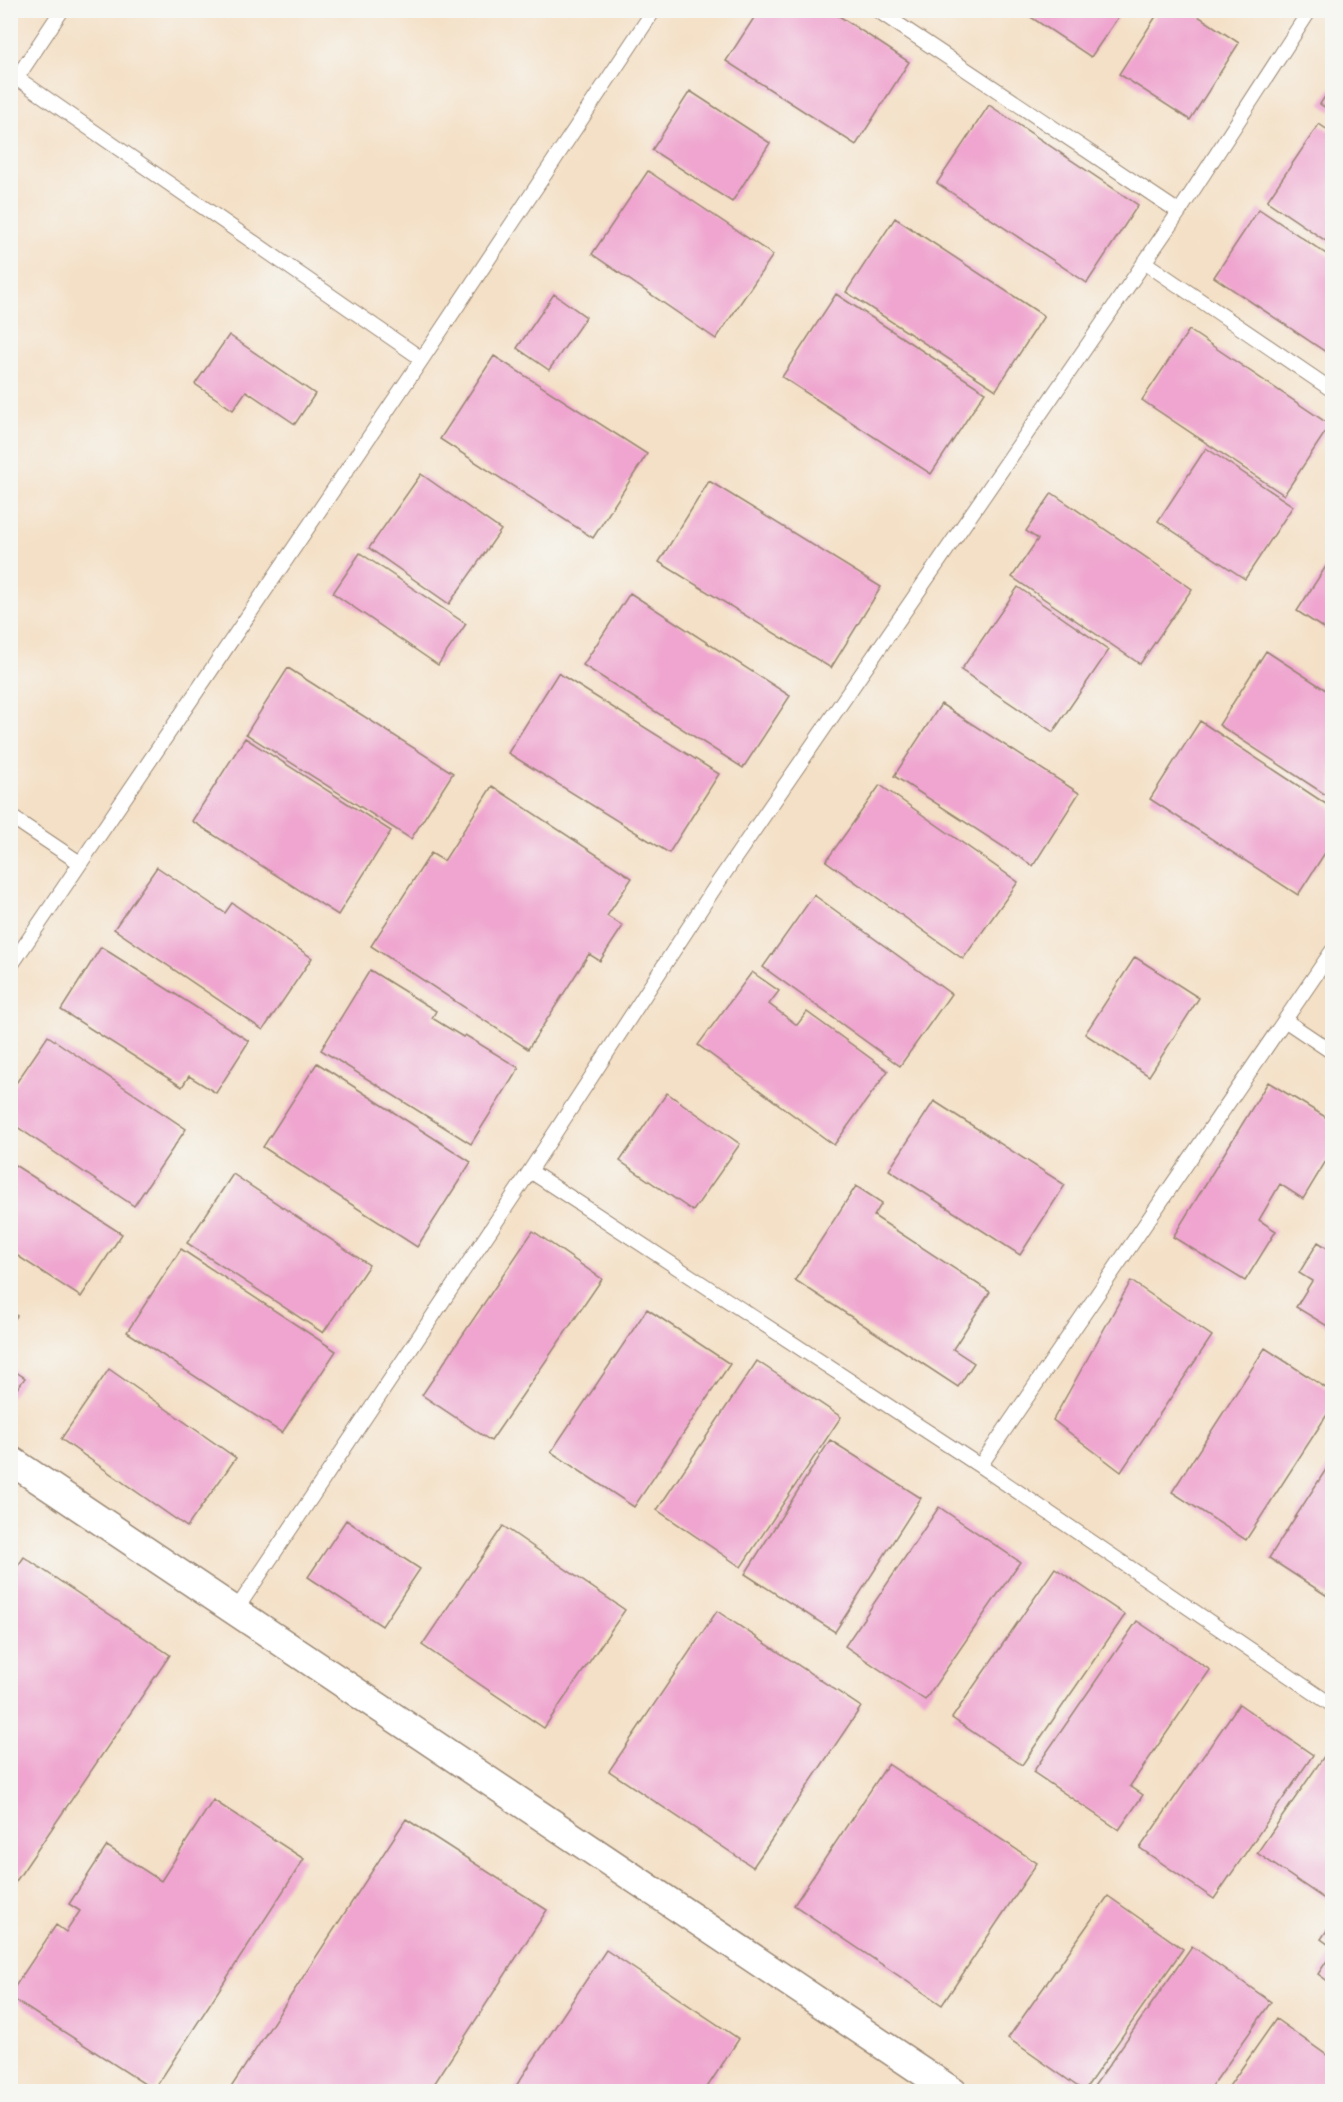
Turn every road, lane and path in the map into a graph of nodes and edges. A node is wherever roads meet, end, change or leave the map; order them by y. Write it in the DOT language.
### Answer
graph roads {
  1 [pos="62,10"];
  2 [pos="654,10"];
  3 [pos="877,10"];
  4 [pos="1310,10"];
  5 [pos="14,83"];
  6 [pos="1179,212"];
  7 [pos="1144,262"];
  8 [pos="422,359"];
  9 [pos="1332,390"];
  10 [pos="10,816"];
  11 [pos="80,863"];
  12 [pos="1332,951"];
  13 [pos="10,967"];
  14 [pos="1286,1021"];
  15 [pos="1332,1052"];
  16 [pos="530,1171"];
  17 [pos="10,1460"];
  18 [pos="980,1466"];
  19 [pos="236,1610"];
  20 [pos="1332,1705"];
  21 [pos="953,2091"];
  1 -- 5 [label="lane"];
  2 -- 8 [label="lane"];
  3 -- 6 [label="lane"];
  4 -- 6 [label="lane"];
  5 -- 8 [label="lane"];
  6 -- 7 [label="lane"];
  7 -- 9 [label="lane"];
  7 -- 16 [label="lane"];
  8 -- 11 [label="lane"];
  10 -- 11 [label="lane"];
  11 -- 13 [label="lane"];
  12 -- 14 [label="lane"];
  14 -- 15 [label="lane"];
  14 -- 18 [label="lane"];
  16 -- 18 [label="lane"];
  16 -- 19 [label="lane"];
  17 -- 19 [label="street"];
  18 -- 20 [label="lane"];
  19 -- 21 [label="street"];
}
